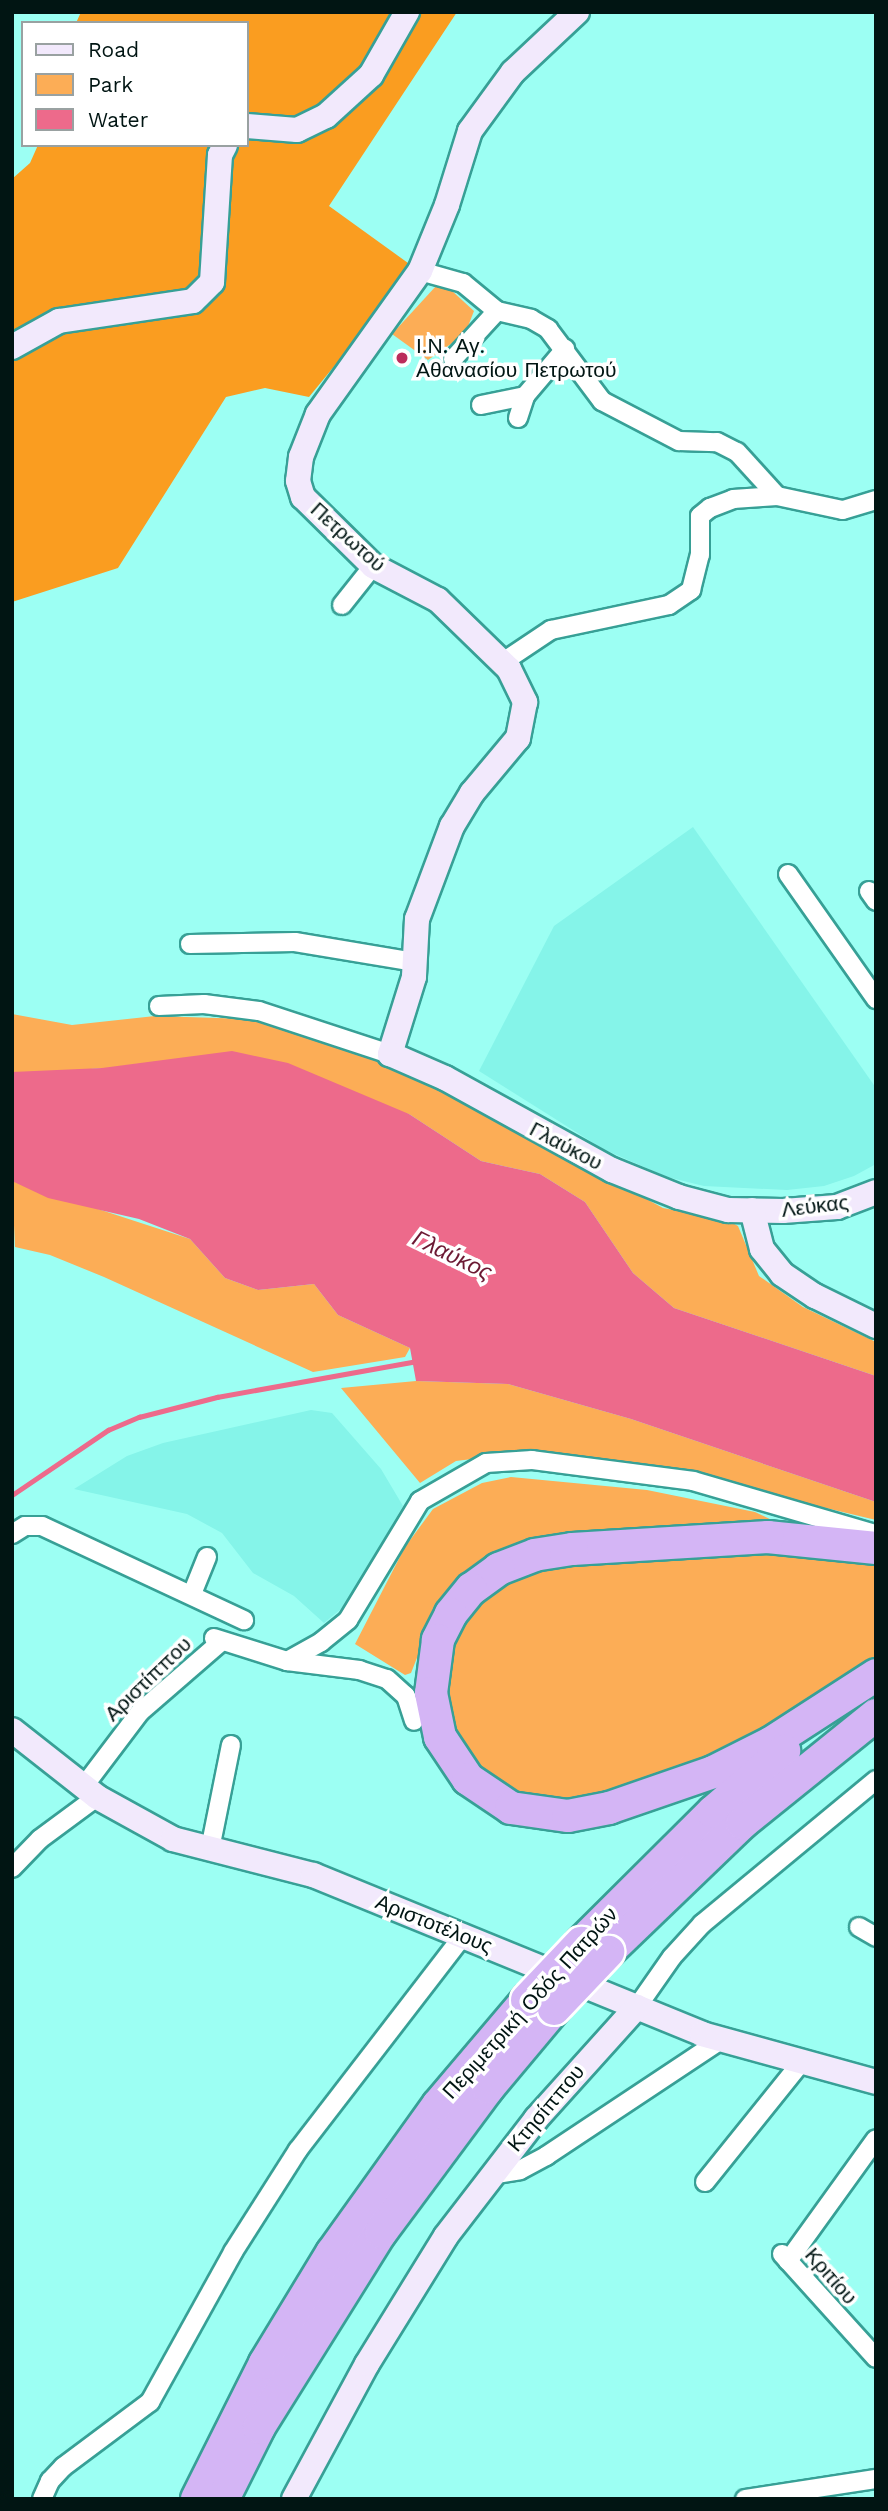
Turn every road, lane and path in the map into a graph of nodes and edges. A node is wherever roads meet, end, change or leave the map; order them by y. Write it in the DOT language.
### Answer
graph roads {
  1 [pos="407,12"];
  2 [pos="577,12"];
  3 [pos="248,126"];
  4 [pos="224,147"];
  5 [pos="419,271"];
  6 [pos="497,311"];
  7 [pos="12,347"];
  8 [pos="565,349"];
  9 [pos="453,359"];
  10 [pos="525,397"];
  11 [pos="481,405"];
  12 [pos="518,418"];
  13 [pos="778,496"];
  14 [pos="876,500"];
  15 [pos="373,566"];
  16 [pos="342,605"];
  17 [pos="503,662"];
  18 [pos="788,874"];
  19 [pos="190,944"];
  20 [pos="415,962"];
  21 [pos="876,999"];
  22 [pos="159,1006"];
  23 [pos="390,1054"];
  24 [pos="876,1192"];
  25 [pos="752,1210"];
  26 [pos="876,1326"];
  27 [pos="12,1534"];
  28 [pos="876,1534"];
  29 [pos="876,1548"];
  30 [pos="207,1557"];
  31 [pos="192,1594"];
  32 [pos="244,1620"];
  33 [pos="286,1661"];
  34 [pos="876,1677"];
  35 [pos="876,1715"];
  36 [pos="414,1721"];
  37 [pos="12,1730"];
  38 [pos="876,1742"];
  39 [pos="231,1745"];
  40 [pos="876,1780"];
  41 [pos="91,1792"];
  42 [pos="210,1849"];
  43 [pos="12,1868"];
  44 [pos="645,1914"];
  45 [pos="859,1927"];
  46 [pos="463,1936"];
  47 [pos="876,1937"];
  48 [pos="594,1948"];
  49 [pos="540,2005"];
  50 [pos="637,2007"];
  51 [pos="719,2041"];
  52 [pos="800,2064"];
  53 [pos="876,2082"];
  54 [pos="876,2139"];
  55 [pos="867,2166"];
  56 [pos="490,2175"];
  57 [pos="705,2182"];
  58 [pos="876,2358"];
  59 [pos="876,2479"];
  60 [pos="42,2499"];
  61 [pos="197,2499"];
  62 [pos="223,2499"];
  63 [pos="294,2499"];
  64 [pos="745,2499"];
  1 -- 3 [label="street"];
  2 -- 5 [label="street, Πετρωτού"];
  4 -- 7 [label="street"];
  5 -- 6 [label="street"];
  5 -- 15 [label="street, Πετρωτού"];
  6 -- 8 [label="street"];
  6 -- 9 [label="street"];
  8 -- 10 [label="street"];
  8 -- 13 [label="street"];
  10 -- 11 [label="street"];
  10 -- 12 [label="street"];
  13 -- 14 [label="street"];
  13 -- 17 [label="street"];
  15 -- 16 [label="street"];
  15 -- 17 [label="street, Πετρωτού"];
  17 -- 20 [label="street, Πετρωτού"];
  18 -- 21 [label="street"];
  19 -- 20 [label="street"];
  20 -- 23 [label="street, Πετρωτού"];
  22 -- 23 [label="street"];
  23 -- 25 [label="street, Γλαύκου"];
  24 -- 25 [label="street, Λεύκας"];
  25 -- 26 [label="street"];
  27 -- 31 [label="street"];
  28 -- 33 [label="street"];
  29 -- 34 [label="highway"];
  30 -- 31 [label="street"];
  31 -- 32 [label="street"];
  33 -- 36 [label="street"];
  33 -- 41 [label="street, Αριστίππου"];
  34 -- 48 [label="highway, Περιμετρική Οδός Πατρών"];
  35 -- 44 [label="highway, Περιμετρική Οδός Πατρών"];
  37 -- 41 [label="street, Αριστοτέλους"];
  38 -- 44 [label="highway"];
  39 -- 42 [label="street"];
  40 -- 50 [label="street, Κτησίππου"];
  41 -- 42 [label="street, Αριστοτέλους"];
  41 -- 43 [label="street, Αριστίππου"];
  42 -- 46 [label="street, Αριστοτέλους"];
  44 -- 48 [label="highway, Περιμετρική Οδός Πατρών"];
  45 -- 47 [label="street"];
  46 -- 50 [label="street, Αριστοτέλους"];
  46 -- 60 [label="street"];
  48 -- 49 [label="highway, Περιμετρική Οδός Πατρών, bridge"];
  49 -- 61 [label="highway, Περιμετρική Οδός Πατρών"];
  49 -- 62 [label="highway, Περιμετρική Οδός Πατρών"];
  50 -- 51 [label="street, Αριστοτέλους"];
  50 -- 56 [label="street, Κτησίππου"];
  51 -- 52 [label="street, Αριστοτέλους"];
  51 -- 56 [label="street"];
  52 -- 53 [label="street, Αριστοτέλους"];
  52 -- 57 [label="street"];
  54 -- 55 [label="street"];
  55 -- 58 [label="street, Κριτίου"];
  56 -- 63 [label="street, Κτησίππου"];
  59 -- 64 [label="street"];
}
